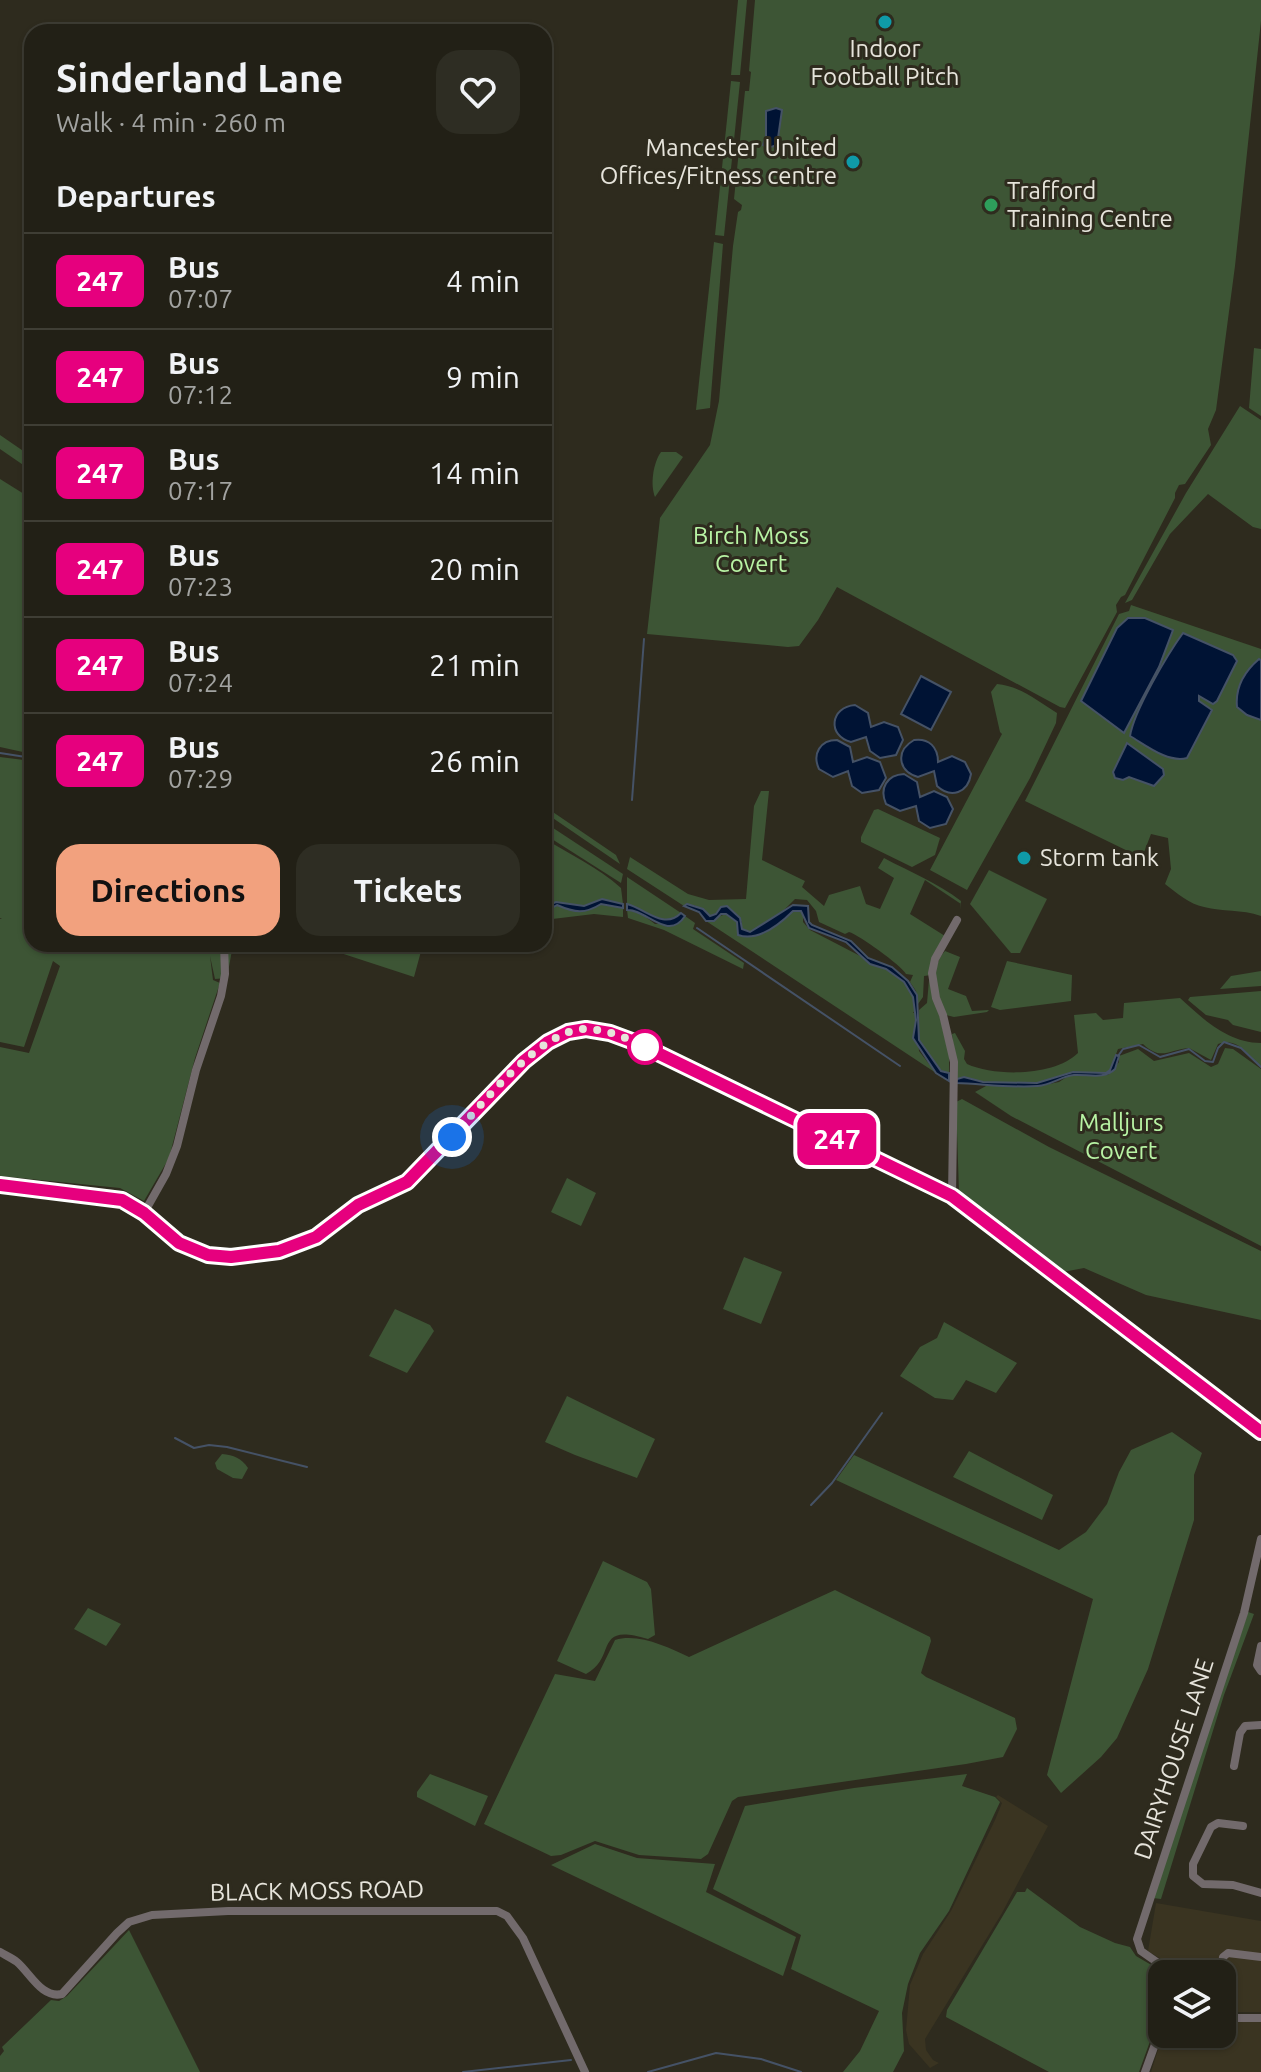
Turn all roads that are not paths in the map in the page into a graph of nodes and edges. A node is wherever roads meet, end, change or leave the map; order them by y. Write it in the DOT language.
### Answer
graph roads {
  1 [pos="957,920"];
  2 [pos="224,952"];
  3 [pos="0,1185"];
  4 [pos="952,1196"];
  5 [pos="144,1213"];
  6 [pos="1261,1432"];
  7 [pos="1261,1539"];
  8 [pos="1261,1646"];
  9 [pos="1261,1671"];
  10 [pos="1261,1725"];
  11 [pos="1234,1766"];
  12 [pos="1210,1816"];
  13 [pos="1243,1826"];
  14 [pos="1211,1827"];
  15 [pos="1261,1893"];
  16 [pos="0,1952"];
  17 [pos="1261,1957"];
  18 [pos="1154,1960"];
  19 [pos="1223,1960"];
  20 [pos="1236,2018"];
  21 [pos="1261,2018"];
  22 [pos="1154,2048"];
  23 [pos="585,2072"];
  24 [pos="1145,2072"];
  1 -- 4 [label="street"];
  2 -- 5 [label="street"];
  3 -- 5 [label="street"];
  4 -- 5 [label="street"];
  4 -- 6 [label="street"];
  7 -- 18 [label="street, DAIRYHOUSE LANE"];
  8 -- 9 [label="street"];
  10 -- 11 [label="street"];
  12 -- 14 [label="street"];
  13 -- 14 [label="street"];
  14 -- 15 [label="street"];
  16 -- 23 [label="street, BLACK MOSS ROAD"];
  17 -- 19 [label="street"];
  20 -- 21 [label="street"];
  22 -- 24 [label="street"];
}
